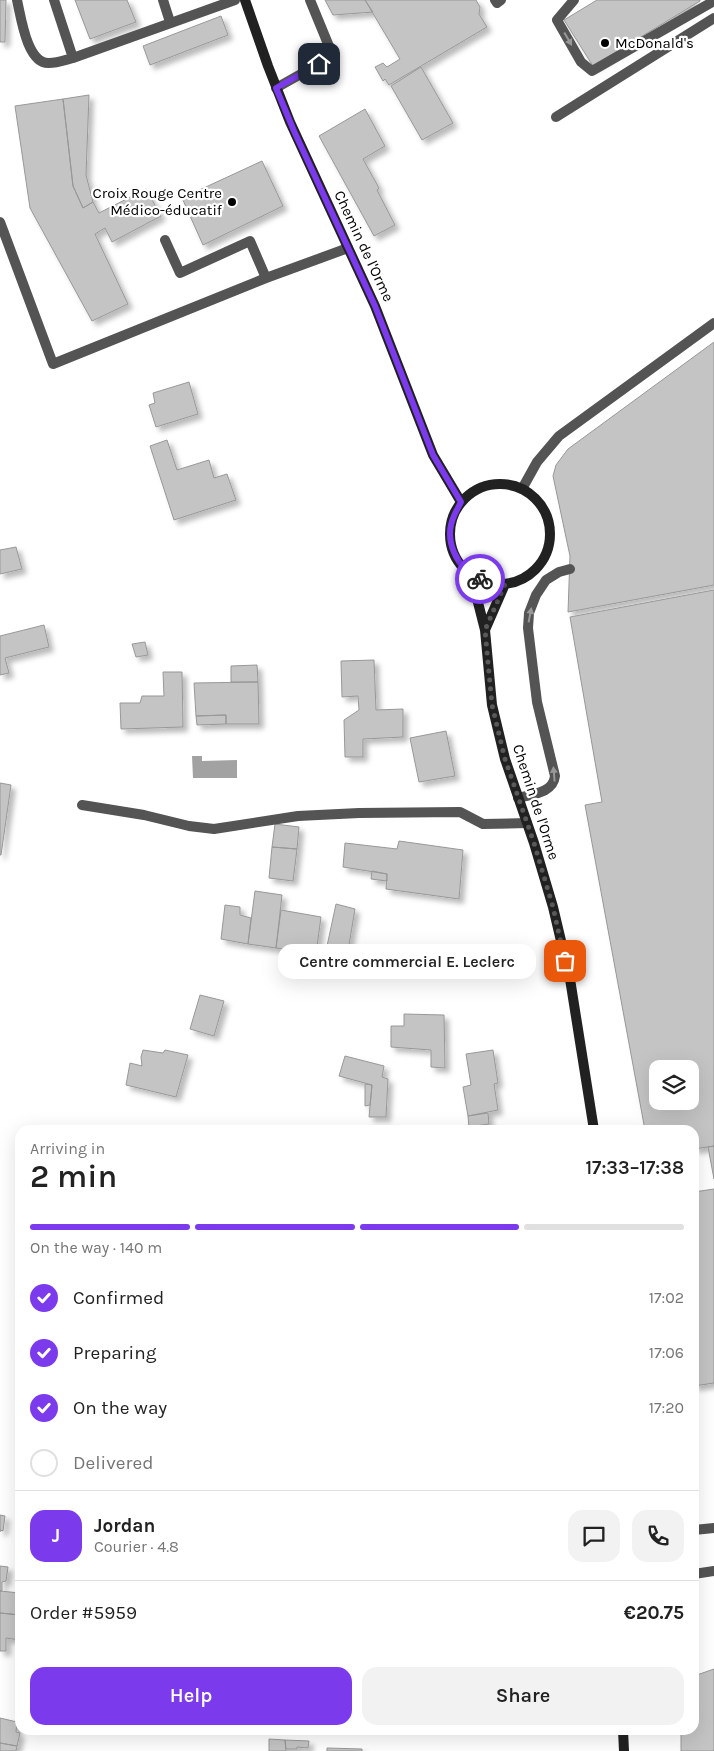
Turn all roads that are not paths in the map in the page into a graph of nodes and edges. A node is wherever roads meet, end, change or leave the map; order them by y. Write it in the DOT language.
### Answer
graph roads {
  1 [pos="17,0"];
  2 [pos="54,0"];
  3 [pos="163,0"];
  4 [pos="235,0"];
  5 [pos="245,0"];
  6 [pos="310,0"];
  7 [pos="495,0"];
  8 [pos="501,0"];
  9 [pos="574,0"];
  10 [pos="714,1"];
  11 [pos="714,18"];
  12 [pos="170,22"];
  13 [pos="73,58"];
  14 [pos="276,88"];
  15 [pos="556,117"];
  16 [pos="0,222"];
  17 [pos="165,240"];
  18 [pos="348,248"];
  19 [pos="266,278"];
  20 [pos="714,323"];
  21 [pos="522,489"];
  22 [pos="461,502"];
  23 [pos="570,569"];
  24 [pos="470,575"];
  25 [pos="505,584"];
  26 [pos="485,630"];
  27 [pos="518,798"];
  28 [pos="82,805"];
  29 [pos="527,823"];
  30 [pos="593,1125"];
  31 [pos="714,1528"];
  32 [pos="699,1530"];
  33 [pos="714,1571"];
  34 [pos="699,1573"];
  35 [pos="623,1735"];
  36 [pos="624,1751"];
  1 -- 13 [label="street"];
  2 -- 13 [label="street"];
  3 -- 12 [label="street"];
  4 -- 12 [label="street"];
  5 -- 14 [label="street, Chemin de l'Orme"];
  6 -- 14 [label="street"];
  7 -- 8 [label="street"];
  9 -- 10 [label="street, one-way"];
  11 -- 15 [label="street"];
  12 -- 13 [label="street"];
  14 -- 18 [label="street, Chemin de l'Orme"];
  16 -- 19 [label="street"];
  17 -- 19 [label="street"];
  18 -- 19 [label="street"];
  18 -- 22 [label="street, Chemin de l'Orme"];
  20 -- 21 [label="street"];
  21 -- 22 [label="street"];
  21 -- 25 [label="street"];
  22 -- 24 [label="street"];
  27 -- 23 [label="street, one-way"];
  24 -- 25 [label="street"];
  24 -- 26 [label="street, Chemin de l'Orme"];
  25 -- 26 [label="street, Chemin de l'Orme"];
  26 -- 27 [label="street, Chemin de l'Orme"];
  27 -- 29 [label="street, Chemin de l'Orme"];
  28 -- 29 [label="street"];
  29 -- 30 [label="street, Chemin de l'Orme"];
  31 -- 32 [label="street"];
  33 -- 34 [label="street"];
  35 -- 36 [label="street"];
}
